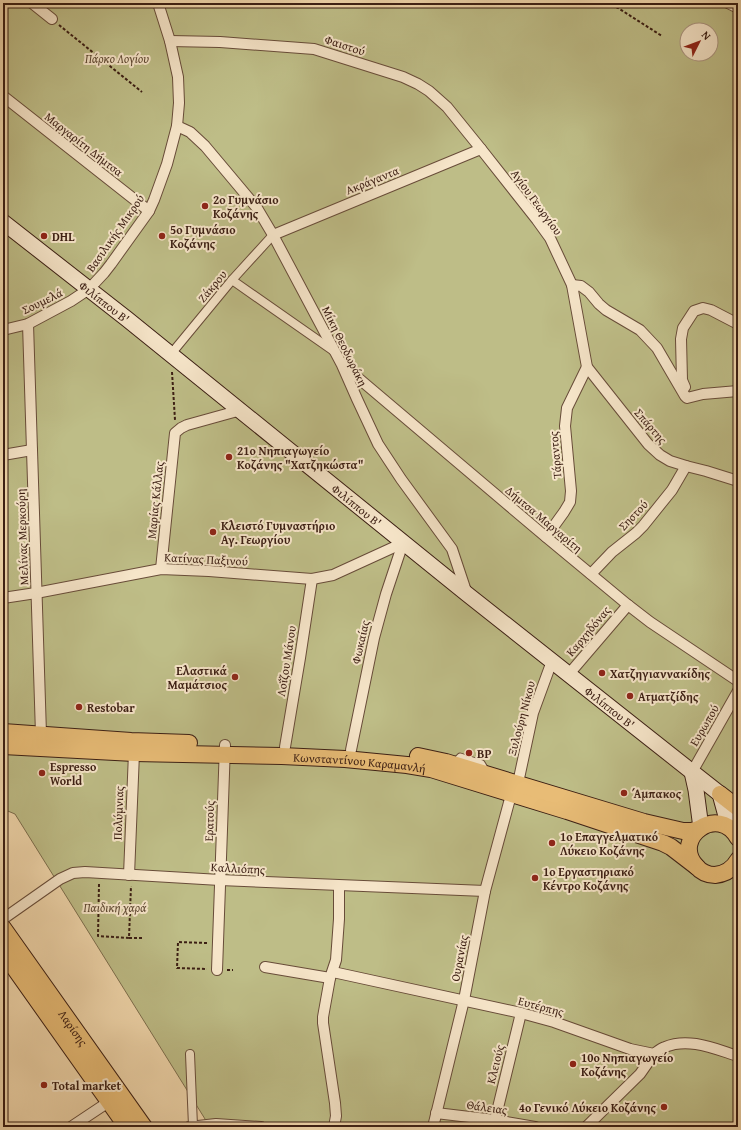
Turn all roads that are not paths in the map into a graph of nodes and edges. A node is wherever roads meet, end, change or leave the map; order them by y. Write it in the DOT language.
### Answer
graph roads {
  1 [pos="32,3"];
  2 [pos="158,3"];
  3 [pos="728,3"];
  4 [pos="738,8"];
  5 [pos="52,19"];
  6 [pos="170,41"];
  7 [pos="3,96"];
  8 [pos="177,126"];
  9 [pos="481,149"];
  10 [pos="149,212"];
  11 [pos="3,222"];
  12 [pos="273,235"];
  13 [pos="232,280"];
  14 [pos="572,285"];
  15 [pos="89,289"];
  16 [pos="28,324"];
  17 [pos="738,324"];
  18 [pos="3,330"];
  19 [pos="335,352"];
  20 [pos="171,354"];
  21 [pos="342,365"];
  22 [pos="587,367"];
  23 [pos="738,391"];
  24 [pos="691,397"];
  25 [pos="241,410"];
  26 [pos="32,450"];
  27 [pos="3,455"];
  28 [pos="686,466"];
  29 [pos="738,481"];
  30 [pos="546,537"];
  31 [pos="403,542"];
  32 [pos="162,569"];
  33 [pos="590,574"];
  34 [pos="312,579"];
  35 [pos="36,593"];
  36 [pos="467,594"];
  37 [pos="3,598"];
  38 [pos="628,605"];
  39 [pos="552,661"];
  40 [pos="569,674"];
  41 [pos="738,681"];
  42 [pos="738,691"];
  43 [pos="3,732"];
  44 [pos="39,741"];
  45 [pos="3,746"];
  46 [pos="285,747"];
  47 [pos="224,750"];
  48 [pos="351,750"];
  49 [pos="134,752"];
  50 [pos="456,760"];
  51 [pos="485,768"];
  52 [pos="692,772"];
  53 [pos="514,789"];
  54 [pos="720,794"];
  55 [pos="738,808"];
  56 [pos="700,828"];
  57 [pos="735,834"];
  58 [pos="738,860"];
  59 [pos="697,867"];
  60 [pos="738,871"];
  61 [pos="722,874"];
  62 [pos="130,875"];
  63 [pos="220,880"];
  64 [pos="339,886"];
  65 [pos="485,891"];
  66 [pos="3,919"];
  67 [pos="3,928"];
  68 [pos="3,952"];
  69 [pos="265,967"];
  70 [pos="217,970"];
  71 [pos="332,975"];
  72 [pos="464,1000"];
  73 [pos="521,1013"];
  74 [pos="190,1054"];
  75 [pos="654,1054"];
  76 [pos="738,1056"];
  77 [pos="115,1098"];
  78 [pos="436,1113"];
  79 [pos="495,1120"];
  80 [pos="71,1127"];
  81 [pos="127,1127"];
  82 [pos="144,1127"];
  83 [pos="191,1127"];
  84 [pos="261,1127"];
  85 [pos="334,1127"];
  86 [pos="433,1127"];
  87 [pos="535,1127"];
  88 [pos="586,1127"];
  1 -- 5 [label="street"];
  2 -- 6 [label="street, Βασιλικής Μικρού"];
  3 -- 4 [label="street"];
  6 -- 8 [label="street, Βασιλικής Μικρού"];
  6 -- 9 [label="street, Φαιστού"];
  7 -- 10 [label="street, Μαργαρίτη Δήμτσα"];
  8 -- 10 [label="street, Βασιλικής Μικρού"];
  8 -- 12 [label="street, Μίκη Θεοδωράκη"];
  9 -- 12 [label="street, Ακράγαντα"];
  9 -- 14 [label="street, Αγίου Γεωργίου"];
  10 -- 15 [label="street, Βασιλικής Μικρού"];
  11 -- 15 [label="main road, Φιλίππου Β'"];
  12 -- 13 [label="street, Ζάκρου"];
  12 -- 19 [label="street, Μίκη Θεοδωράκη"];
  13 -- 19 [label="street"];
  13 -- 20 [label="street, Ζάκρου"];
  14 -- 22 [label="street, Αγίου Γεωργίου"];
  14 -- 24 [label="street"];
  15 -- 16 [label="street, Σουμελά"];
  15 -- 20 [label="main road, Φιλίππου Β'"];
  16 -- 18 [label="street, Σουμελά"];
  16 -- 26 [label="street, Μελίνας Μερκούρη"];
  17 -- 24 [label="street"];
  19 -- 21 [label="street, Μίκη Θεοδωράκη"];
  20 -- 25 [label="main road, Φιλίππου Β'"];
  21 -- 30 [label="street, Δήμτσα Μαργαρίτη"];
  21 -- 36 [label="street, Μίκη Θεοδωράκη"];
  22 -- 28 [label="street, Σπάρτης"];
  22 -- 30 [label="street, Τάραντος"];
  23 -- 24 [label="street"];
  25 -- 31 [label="main road, Φιλίππου Β'"];
  25 -- 32 [label="street, Μαρίας Κάλλας"];
  26 -- 27 [label="street"];
  26 -- 35 [label="street, Μελίνας Μερκούρη"];
  28 -- 29 [label="street, Σπάρτης"];
  28 -- 33 [label="street, Σηστού"];
  30 -- 33 [label="street, Δήμτσα Μαργαρίτη"];
  31 -- 34 [label="street, Κατίνας Παξινού"];
  31 -- 36 [label="main road, Φιλίππου Β'"];
  31 -- 48 [label="street, Φωκαίας"];
  32 -- 34 [label="street, Κατίνας Παξινού"];
  32 -- 35 [label="street, Κατίνας Παξινού"];
  33 -- 38 [label="street, Δήμτσα Μαργαρίτη"];
  34 -- 46 [label="street, Λοΐζου Μάνου"];
  35 -- 37 [label="street, Κατίνας Παξινού"];
  35 -- 44 [label="street, Μελίνας Μερκούρη"];
  36 -- 39 [label="main road, Φιλίππου Β'"];
  38 -- 40 [label="street, Καρχηδόνας"];
  38 -- 41 [label="street, Δήμτσα Μαργαρίτη"];
  39 -- 40 [label="main road, Φιλίππου Β'"];
  39 -- 53 [label="street, Ξυλούρη Νίκου"];
  40 -- 52 [label="main road, Φιλίππου Β'"];
  42 -- 52 [label="street, Ευρωπού"];
  43 -- 44 [label="main road, Κωνσταντίνου Καραμανλή"];
  44 -- 45 [label="main road, Κωνσταντίνου Καραμανλή"];
  44 -- 47 [label="main road, Κωνσταντίνου Καραμανλή"];
  44 -- 49 [label="main road, Κωνσταντίνου Καραμανλή"];
  46 -- 47 [label="main road, Κωνσταντίνου Καραμανλή"];
  46 -- 48 [label="main road, Κωνσταντίνου Καραμανλή"];
  47 -- 49 [label="main road, Κωνσταντίνου Καραμανλή"];
  47 -- 53 [label="main road, Κωνσταντίνου Καραμανλή"];
  47 -- 63 [label="street, Ερατούς"];
  48 -- 53 [label="main road, Κωνσταντίνου Καραμανλή"];
  49 -- 62 [label="street, Πολύμνιας"];
  50 -- 51 [label="lane"];
  52 -- 54 [label="main road, Φιλίππου Β'"];
  52 -- 56 [label="main road"];
  53 -- 56 [label="main road, Κωνσταντίνου Καραμανλή"];
  53 -- 59 [label="main road, Κωνσταντίνου Καραμανλή"];
  53 -- 65 [label="street, Ουρανίας"];
  54 -- 55 [label="main road"];
  54 -- 57 [label="main road"];
  56 -- 57 [label="main road, Κωνσταντίνου Καραμανλή"];
  56 -- 59 [label="main road"];
  58 -- 61 [label="main road"];
  59 -- 61 [label="main road, Κωνσταντίνου Καραμανλή"];
  60 -- 61 [label="main road, Κωνσταντίνου Καραμανλή"];
  62 -- 63 [label="street, Καλλιόπης"];
  62 -- 66 [label="street, Καλλιόπης"];
  63 -- 64 [label="street, Καλλιόπης"];
  63 -- 70 [label="street, Ερατούς"];
  64 -- 65 [label="street, Καλλιόπης"];
  64 -- 71 [label="street"];
  65 -- 72 [label="street, Ουρανίας"];
  67 -- 77 [label="main road, Λαρίσης"];
  68 -- 77 [label="main road, Λαρίσης"];
  69 -- 71 [label="street, Ευτέρπης"];
  71 -- 72 [label="street, Ευτέρπης"];
  71 -- 85 [label="street"];
  72 -- 73 [label="street, Ευτέρπης"];
  72 -- 78 [label="street, Ουρανίας"];
  73 -- 75 [label="street, Ευτέρπης"];
  73 -- 79 [label="street, Κλειούς"];
  74 -- 83 [label="street"];
  75 -- 76 [label="street"];
  75 -- 88 [label="street"];
  77 -- 80 [label="street"];
  77 -- 81 [label="main road, Λαρίσης"];
  77 -- 82 [label="main road, Λαρίσης"];
  78 -- 79 [label="street, Θάλειας"];
  78 -- 86 [label="street, Ουρανίας"];
  79 -- 87 [label="street, Θάλειας"];
  83 -- 84 [label="street"];
}
